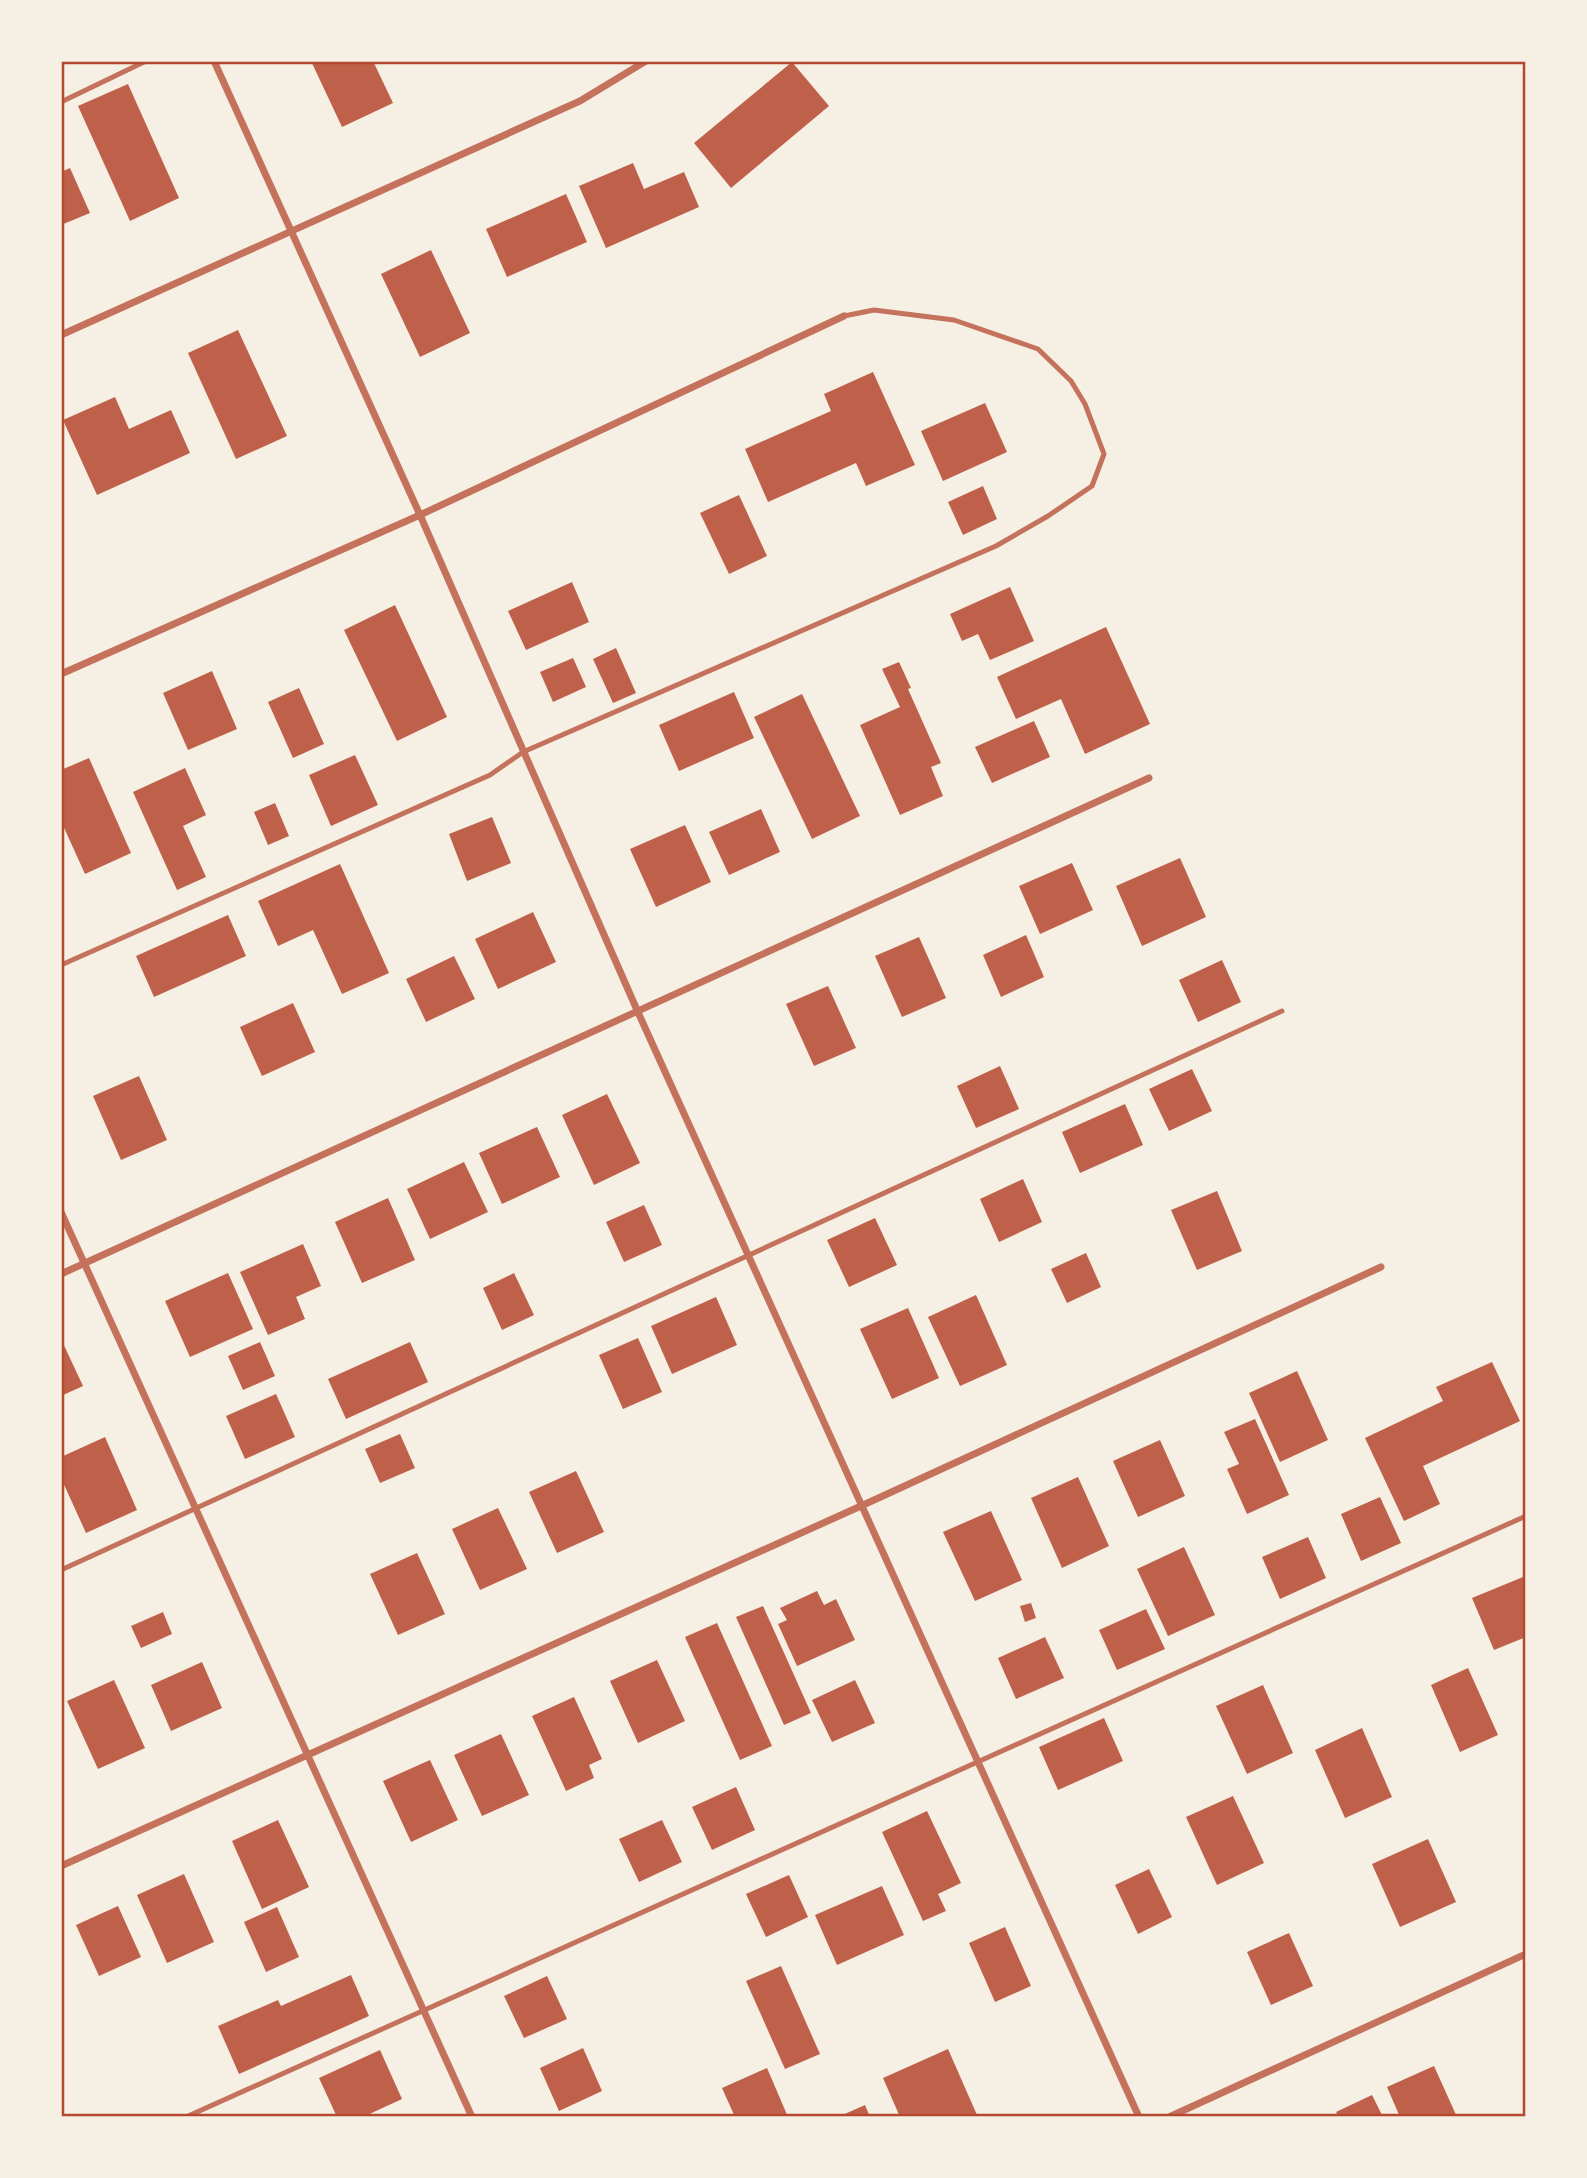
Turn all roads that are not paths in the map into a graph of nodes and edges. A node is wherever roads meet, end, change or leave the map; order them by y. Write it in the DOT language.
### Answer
graph roads {
  1 [pos="146,61"];
  2 [pos="214,61"];
  3 [pos="646,61"];
  4 [pos="61,102"];
  5 [pos="291,230"];
  6 [pos="844,316"];
  7 [pos="61,335"];
  8 [pos="420,515"];
  9 [pos="61,674"];
  10 [pos="523,752"];
  11 [pos="1149,778"];
  12 [pos="61,965"];
  13 [pos="637,1010"];
  14 [pos="1282,1012"];
  15 [pos="61,1212"];
  16 [pos="748,1255"];
  17 [pos="85,1264"];
  18 [pos="1381,1267"];
  19 [pos="61,1274"];
  20 [pos="862,1506"];
  21 [pos="196,1508"];
  22 [pos="1526,1516"];
  23 [pos="61,1570"];
  24 [pos="308,1754"];
  25 [pos="977,1762"];
  26 [pos="61,1866"];
  27 [pos="1526,1954"];
  28 [pos="424,2010"];
  29 [pos="186,2117"];
  30 [pos="472,2117"];
  31 [pos="1139,2117"];
  32 [pos="1169,2117"];
  1 -- 4 [label="lane"];
  2 -- 5 [label="street"];
  3 -- 5 [label="street"];
  5 -- 7 [label="street"];
  5 -- 8 [label="street"];
  6 -- 8 [label="street"];
  6 -- 10 [label="lane"];
  8 -- 9 [label="street"];
  8 -- 10 [label="street"];
  10 -- 12 [label="lane"];
  10 -- 13 [label="street"];
  11 -- 13 [label="street"];
  13 -- 16 [label="street"];
  13 -- 17 [label="street"];
  14 -- 16 [label="lane"];
  15 -- 17 [label="street"];
  16 -- 20 [label="street"];
  16 -- 21 [label="lane"];
  17 -- 19 [label="street"];
  17 -- 21 [label="street"];
  18 -- 20 [label="street"];
  20 -- 24 [label="street"];
  20 -- 25 [label="street"];
  21 -- 23 [label="lane"];
  21 -- 24 [label="street"];
  22 -- 25 [label="lane"];
  24 -- 26 [label="street"];
  24 -- 28 [label="street"];
  25 -- 28 [label="lane"];
  25 -- 31 [label="street"];
  27 -- 32 [label="street"];
  28 -- 29 [label="lane"];
  28 -- 30 [label="street"];
}
